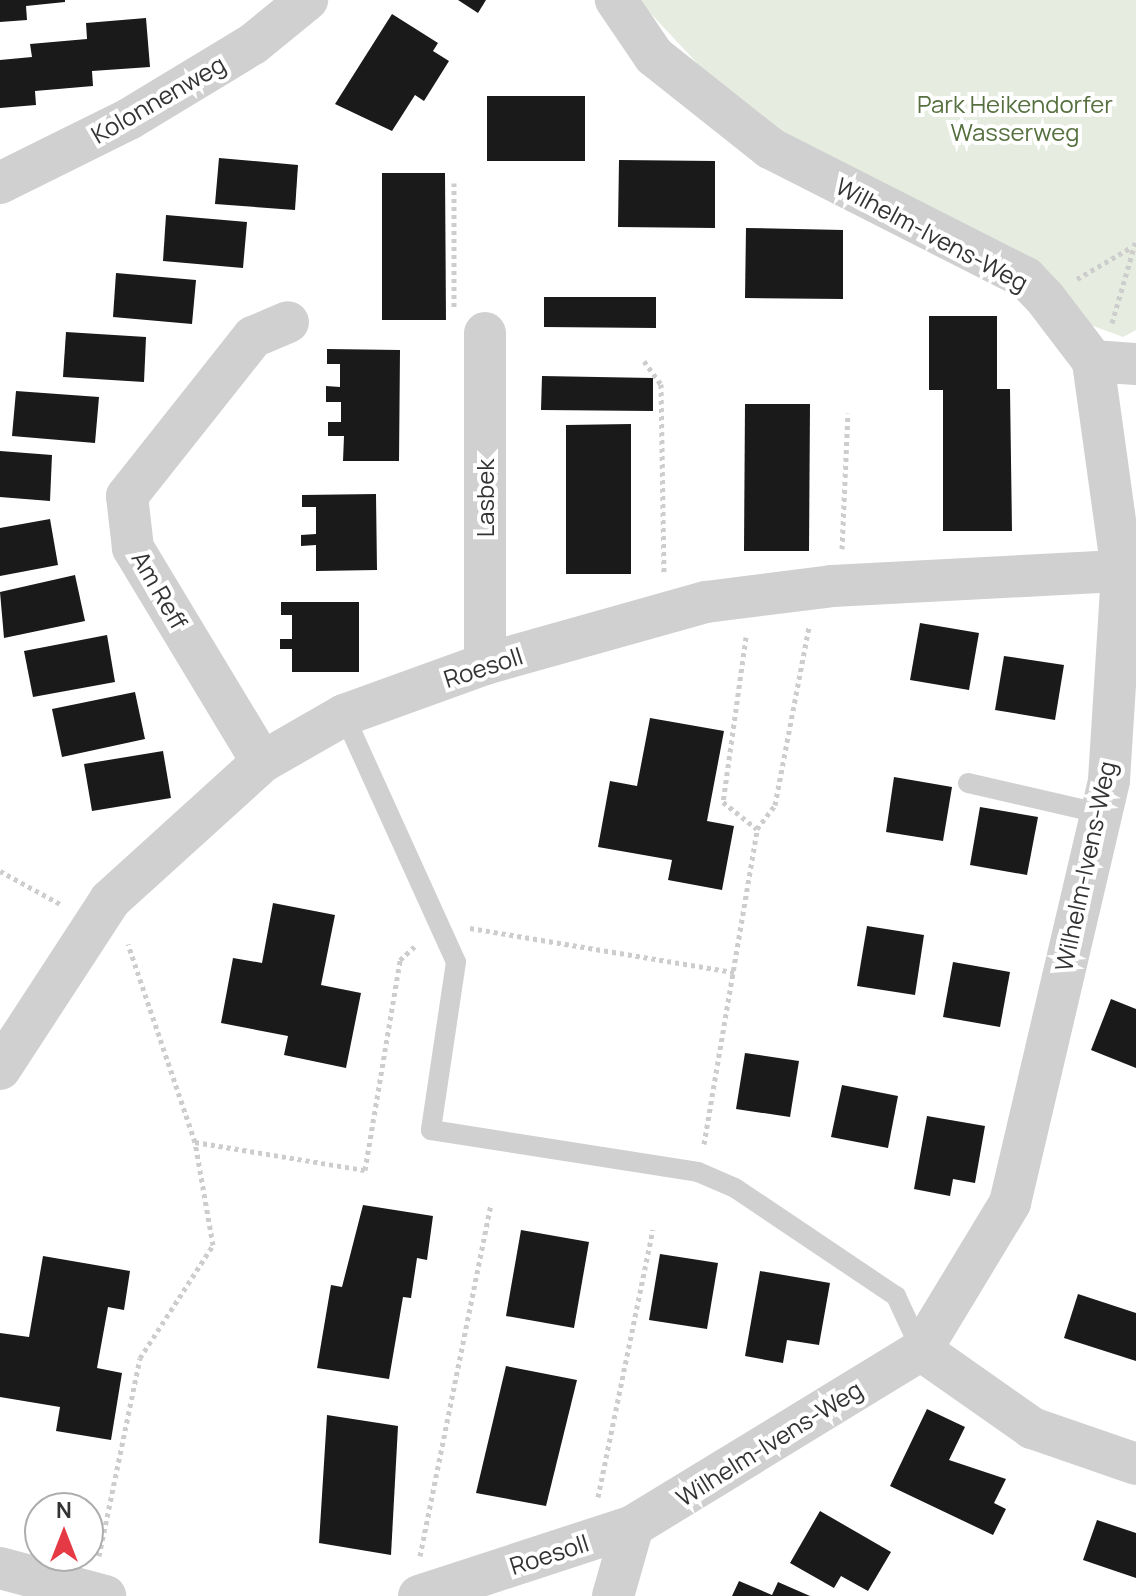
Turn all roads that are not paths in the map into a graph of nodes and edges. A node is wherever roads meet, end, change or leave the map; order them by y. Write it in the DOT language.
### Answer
graph roads {
  1 [pos="307,0"];
  2 [pos="616,0"];
  3 [pos="0,183"];
  4 [pos="288,322"];
  5 [pos="485,333"];
  6 [pos="1093,361"];
  7 [pos="1136,364"];
  8 [pos="1122,571"];
  9 [pos="485,664"];
  10 [pos="344,715"];
  11 [pos="262,762"];
  12 [pos="968,783"];
  13 [pos="1114,795"];
  14 [pos="0,1069"];
  15 [pos="921,1350"];
  16 [pos="1136,1464"];
  17 [pos="633,1526"];
  18 [pos="0,1568"];
  19 [pos="419,1580"];
  20 [pos="98,1595"];
  21 [pos="613,1596"];
  1 -- 3 [label="street, Kolonnenweg"];
  2 -- 6 [label="street, Wilhelm-Ivens-Weg"];
  4 -- 11 [label="street, Am Reff"];
  5 -- 9 [label="street, Lasbek"];
  6 -- 7 [label="street"];
  6 -- 8 [label="street, Wilhelm-Ivens-Weg"];
  8 -- 9 [label="street, Roesoll"];
  8 -- 13 [label="street, Wilhelm-Ivens-Weg"];
  9 -- 10 [label="street, Roesoll"];
  10 -- 11 [label="street, Roesoll"];
  10 -- 15 [label="lane"];
  11 -- 14 [label="street, Roesoll"];
  12 -- 13 [label="lane"];
  13 -- 15 [label="street, Wilhelm-Ivens-Weg"];
  15 -- 16 [label="street"];
  15 -- 17 [label="street, Wilhelm-Ivens-Weg"];
  17 -- 19 [label="street, Roesoll"];
  17 -- 21 [label="street"];
  18 -- 20 [label="street"];
}
